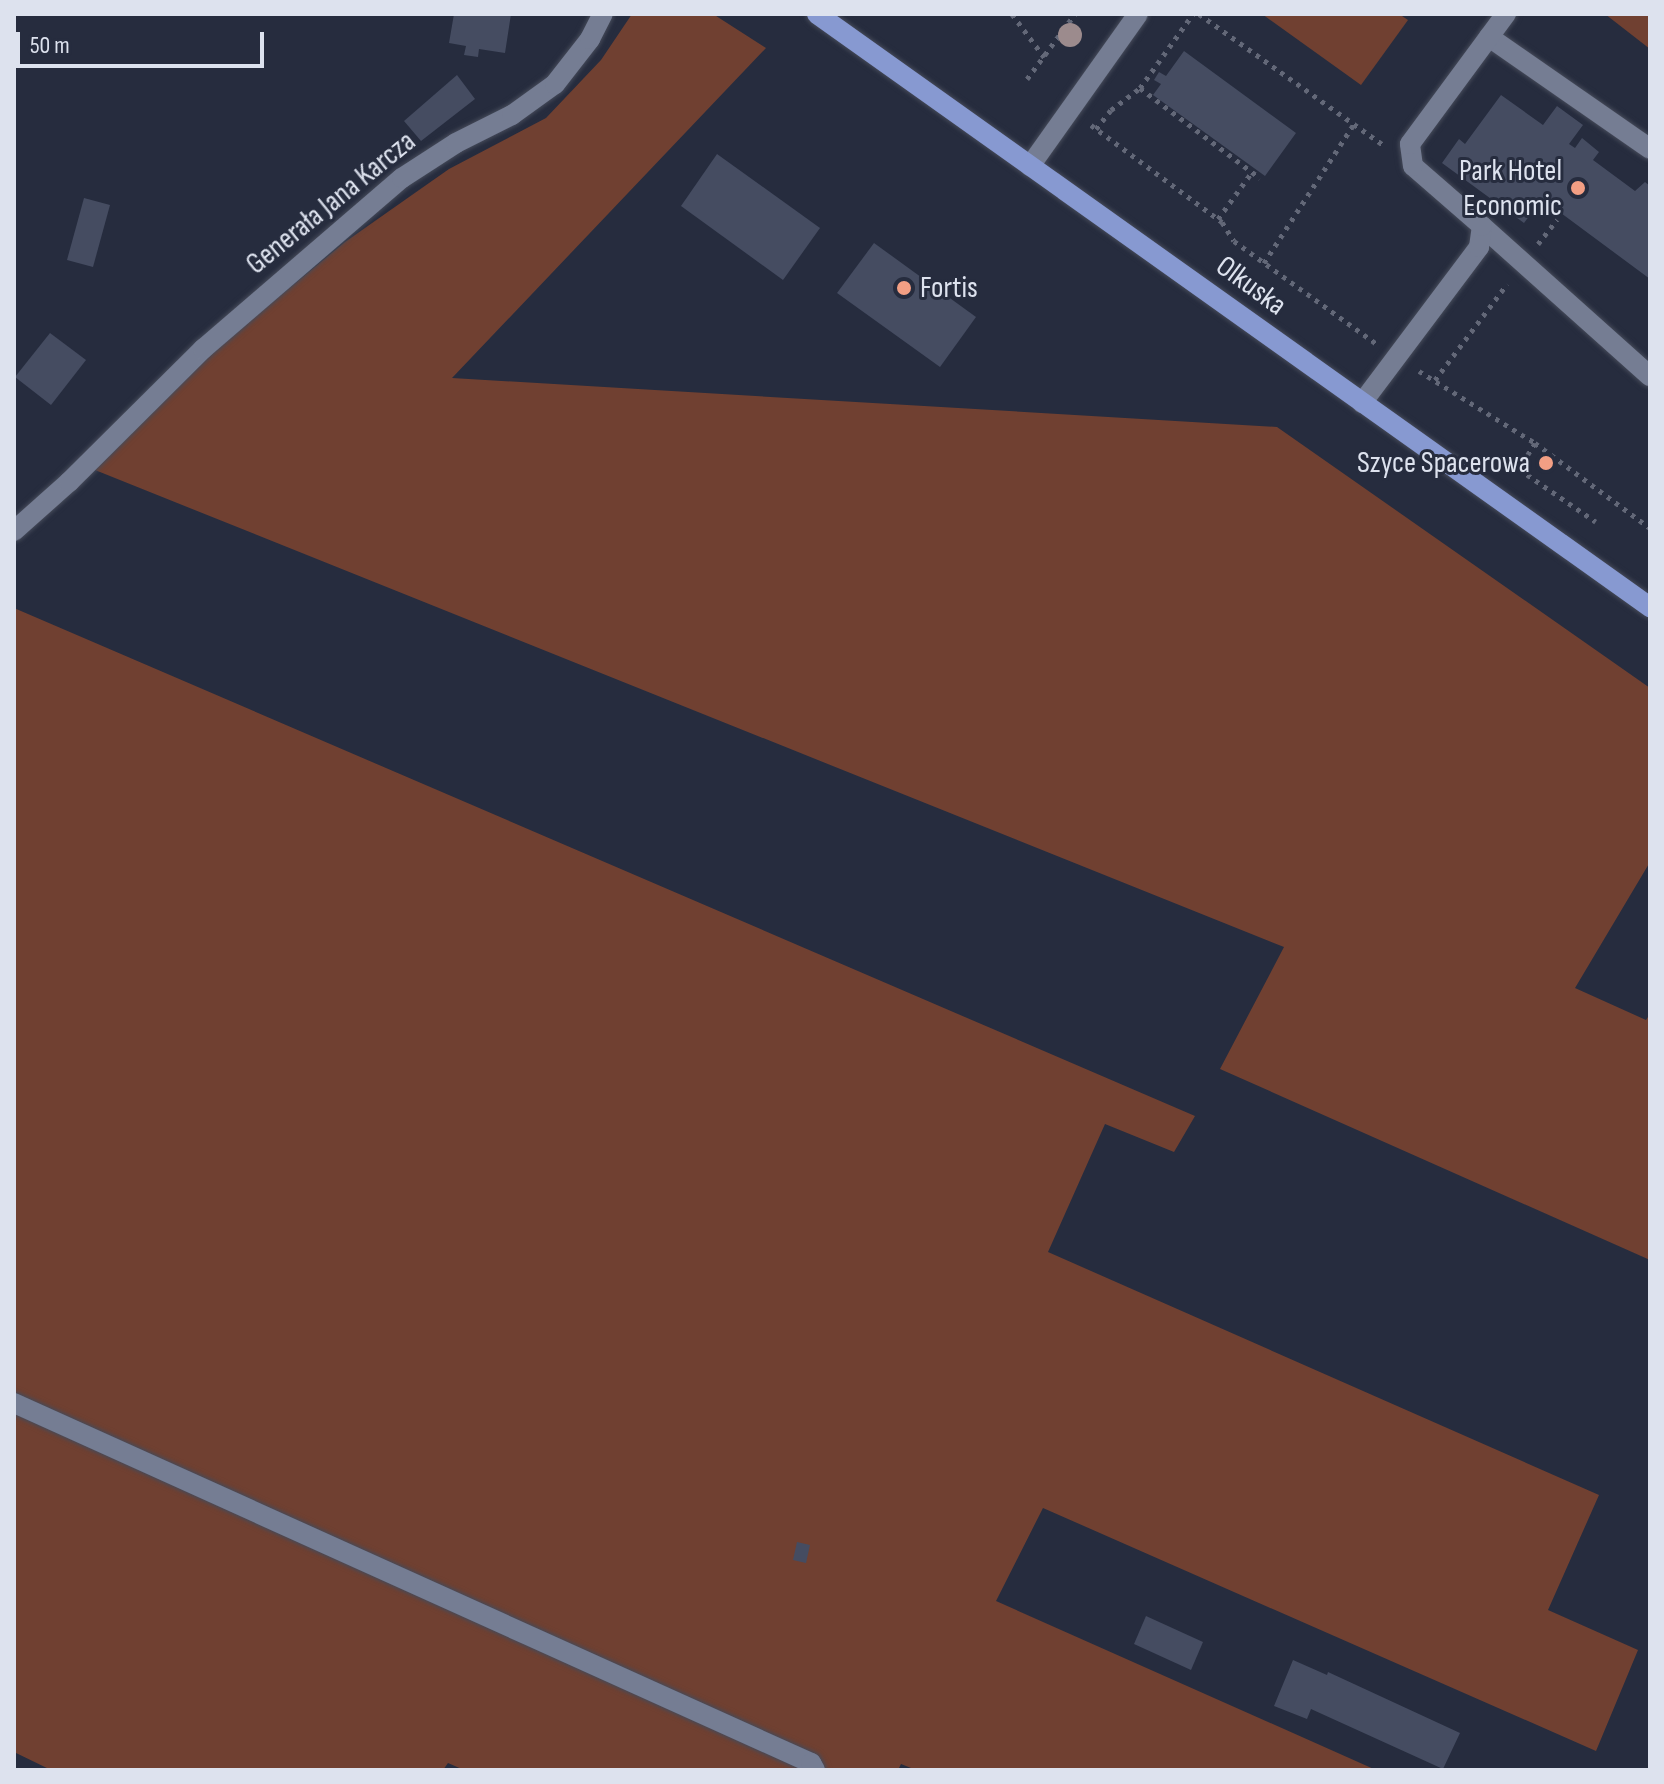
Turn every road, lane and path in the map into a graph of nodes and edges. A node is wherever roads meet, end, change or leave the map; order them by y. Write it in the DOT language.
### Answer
graph roads {
  1 [pos="603,14"];
  2 [pos="817,14"];
  3 [pos="1012,14"];
  4 [pos="1075,14"];
  5 [pos="1138,14"];
  6 [pos="1196,14"];
  7 [pos="1506,14"];
  8 [pos="1489,37"];
  9 [pos="1044,57"];
  10 [pos="1027,79"];
  11 [pos="1140,88"];
  12 [pos="1083,119"];
  13 [pos="1354,124"];
  14 [pos="1096,129"];
  15 [pos="1650,149"];
  16 [pos="1030,166"];
  17 [pos="1413,166"];
  18 [pos="1252,172"];
  19 [pos="1260,178"];
  20 [pos="1218,219"];
  21 [pos="1557,220"];
  22 [pos="1482,226"];
  23 [pos="1264,263"];
  24 [pos="1523,263"];
  25 [pos="1396,357"];
  26 [pos="1650,376"];
  27 [pos="1435,380"];
  28 [pos="1362,403"];
  29 [pos="1535,443"];
  30 [pos="1596,522"];
  31 [pos="1650,528"];
  32 [pos="14,531"];
  33 [pos="1650,607"];
  34 [pos="14,1403"];
  35 [pos="815,1770"];
  1 -- 32 [label="street, Generała Jana Karcza"];
  2 -- 16 [label="main road, Olkuska"];
  3 -- 9 [label="path"];
  4 -- 9 [label="path"];
  5 -- 16 [label="street"];
  6 -- 11 [label="path"];
  6 -- 13 [label="path"];
  7 -- 8 [label="street"];
  8 -- 15 [label="street"];
  8 -- 17 [label="street"];
  9 -- 10 [label="path"];
  11 -- 14 [label="path"];
  11 -- 18 [label="path"];
  12 -- 14 [label="path"];
  13 -- 17 [label="path"];
  13 -- 23 [label="path"];
  14 -- 20 [label="path"];
  16 -- 28 [label="main road, Olkuska"];
  17 -- 22 [label="street"];
  18 -- 19 [label="path"];
  18 -- 20 [label="path"];
  20 -- 23 [label="path"];
  21 -- 24 [label="path"];
  22 -- 24 [label="street"];
  22 -- 25 [label="street"];
  23 -- 25 [label="path"];
  24 -- 26 [label="street"];
  24 -- 27 [label="path"];
  25 -- 27 [label="path"];
  25 -- 28 [label="street"];
  27 -- 29 [label="path"];
  28 -- 33 [label="main road, Olkuska"];
  29 -- 30 [label="path"];
  29 -- 31 [label="path"];
  34 -- 35 [label="street"];
}
